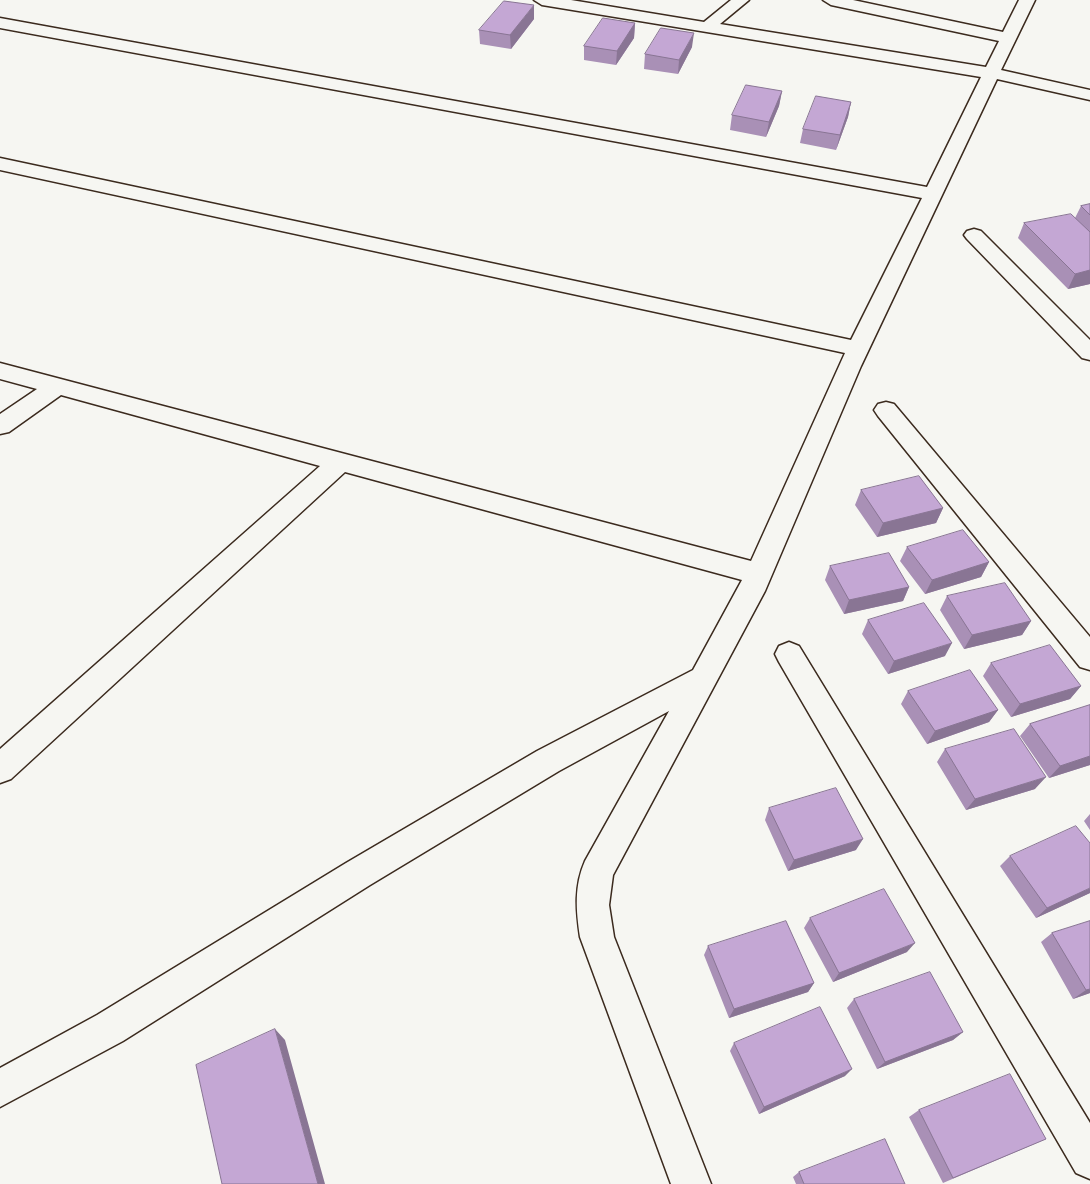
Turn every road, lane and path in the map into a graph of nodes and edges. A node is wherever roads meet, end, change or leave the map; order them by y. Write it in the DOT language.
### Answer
graph roads {
  1 [pos="542,0"];
  2 [pos="741,0"];
  3 [pos="831,0"];
  4 [pos="1027,0"];
  5 [pos="0,23"];
  6 [pos="707,27"];
  7 [pos="1008,38"];
  8 [pos="991,73"];
  9 [pos="1090,95"];
  10 [pos="0,164"];
  11 [pos="933,194"];
  12 [pos="974,235"];
  13 [pos="858,349"];
  14 [pos="1090,353"];
  15 [pos="0,370"];
  16 [pos="58,386"];
  17 [pos="886,410"];
  18 [pos="0,426"];
  19 [pos="340,462"];
  20 [pos="758,574"];
  21 [pos="789,654"];
  22 [pos="1090,658"];
  23 [pos="704,678"];
  24 [pos="0,769"];
  25 [pos="0,1088"];
  26 [pos="1090,1159"];
  27 [pos="690,1184"];
  1 -- 6 [label="street"];
  2 -- 6 [label="street"];
  3 -- 7 [label="street"];
  4 -- 7 [label="street"];
  5 -- 11 [label="street"];
  6 -- 8 [label="street"];
  7 -- 8 [label="street"];
  8 -- 9 [label="street"];
  8 -- 11 [label="street"];
  10 -- 13 [label="street"];
  11 -- 13 [label="street"];
  12 -- 14 [label="street"];
  13 -- 20 [label="street"];
  15 -- 16 [label="street"];
  16 -- 18 [label="street"];
  16 -- 19 [label="street"];
  17 -- 22 [label="street"];
  19 -- 20 [label="street"];
  19 -- 24 [label="street"];
  20 -- 23 [label="street"];
  21 -- 26 [label="street"];
  23 -- 25 [label="street"];
  23 -- 27 [label="street"];
}
